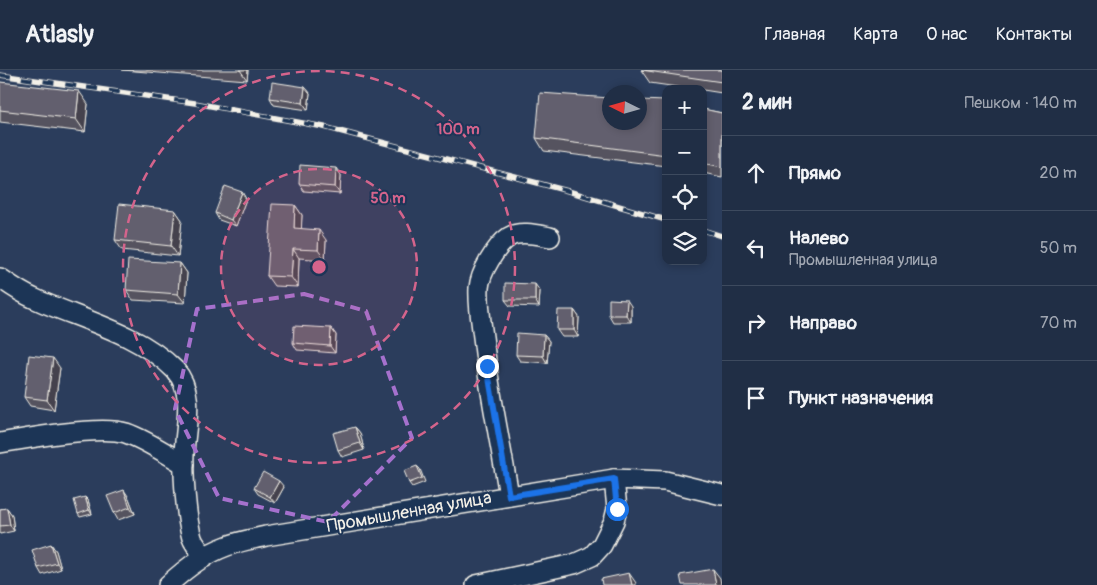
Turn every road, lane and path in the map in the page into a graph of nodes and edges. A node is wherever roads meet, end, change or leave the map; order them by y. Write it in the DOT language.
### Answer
graph roads {
  1 [pos="550,237"];
  2 [pos="0,278"];
  3 [pos="0,443"];
  4 [pos="184,464"];
  5 [pos="614,479"];
  6 [pos="722,495"];
  7 [pos="509,496"];
  8 [pos="205,557"];
  9 [pos="168,585"];
  10 [pos="476,585"];
  1 -- 7 [label="street"];
  2 -- 4 [label="street"];
  3 -- 4 [label="street"];
  4 -- 8 [label="street"];
  5 -- 6 [label="street, Промышленная улица"];
  5 -- 7 [label="street, Промышленная улица"];
  5 -- 10 [label="street"];
  7 -- 8 [label="street, Промышленная улица"];
  8 -- 9 [label="street, Промышленная улица"];
}
